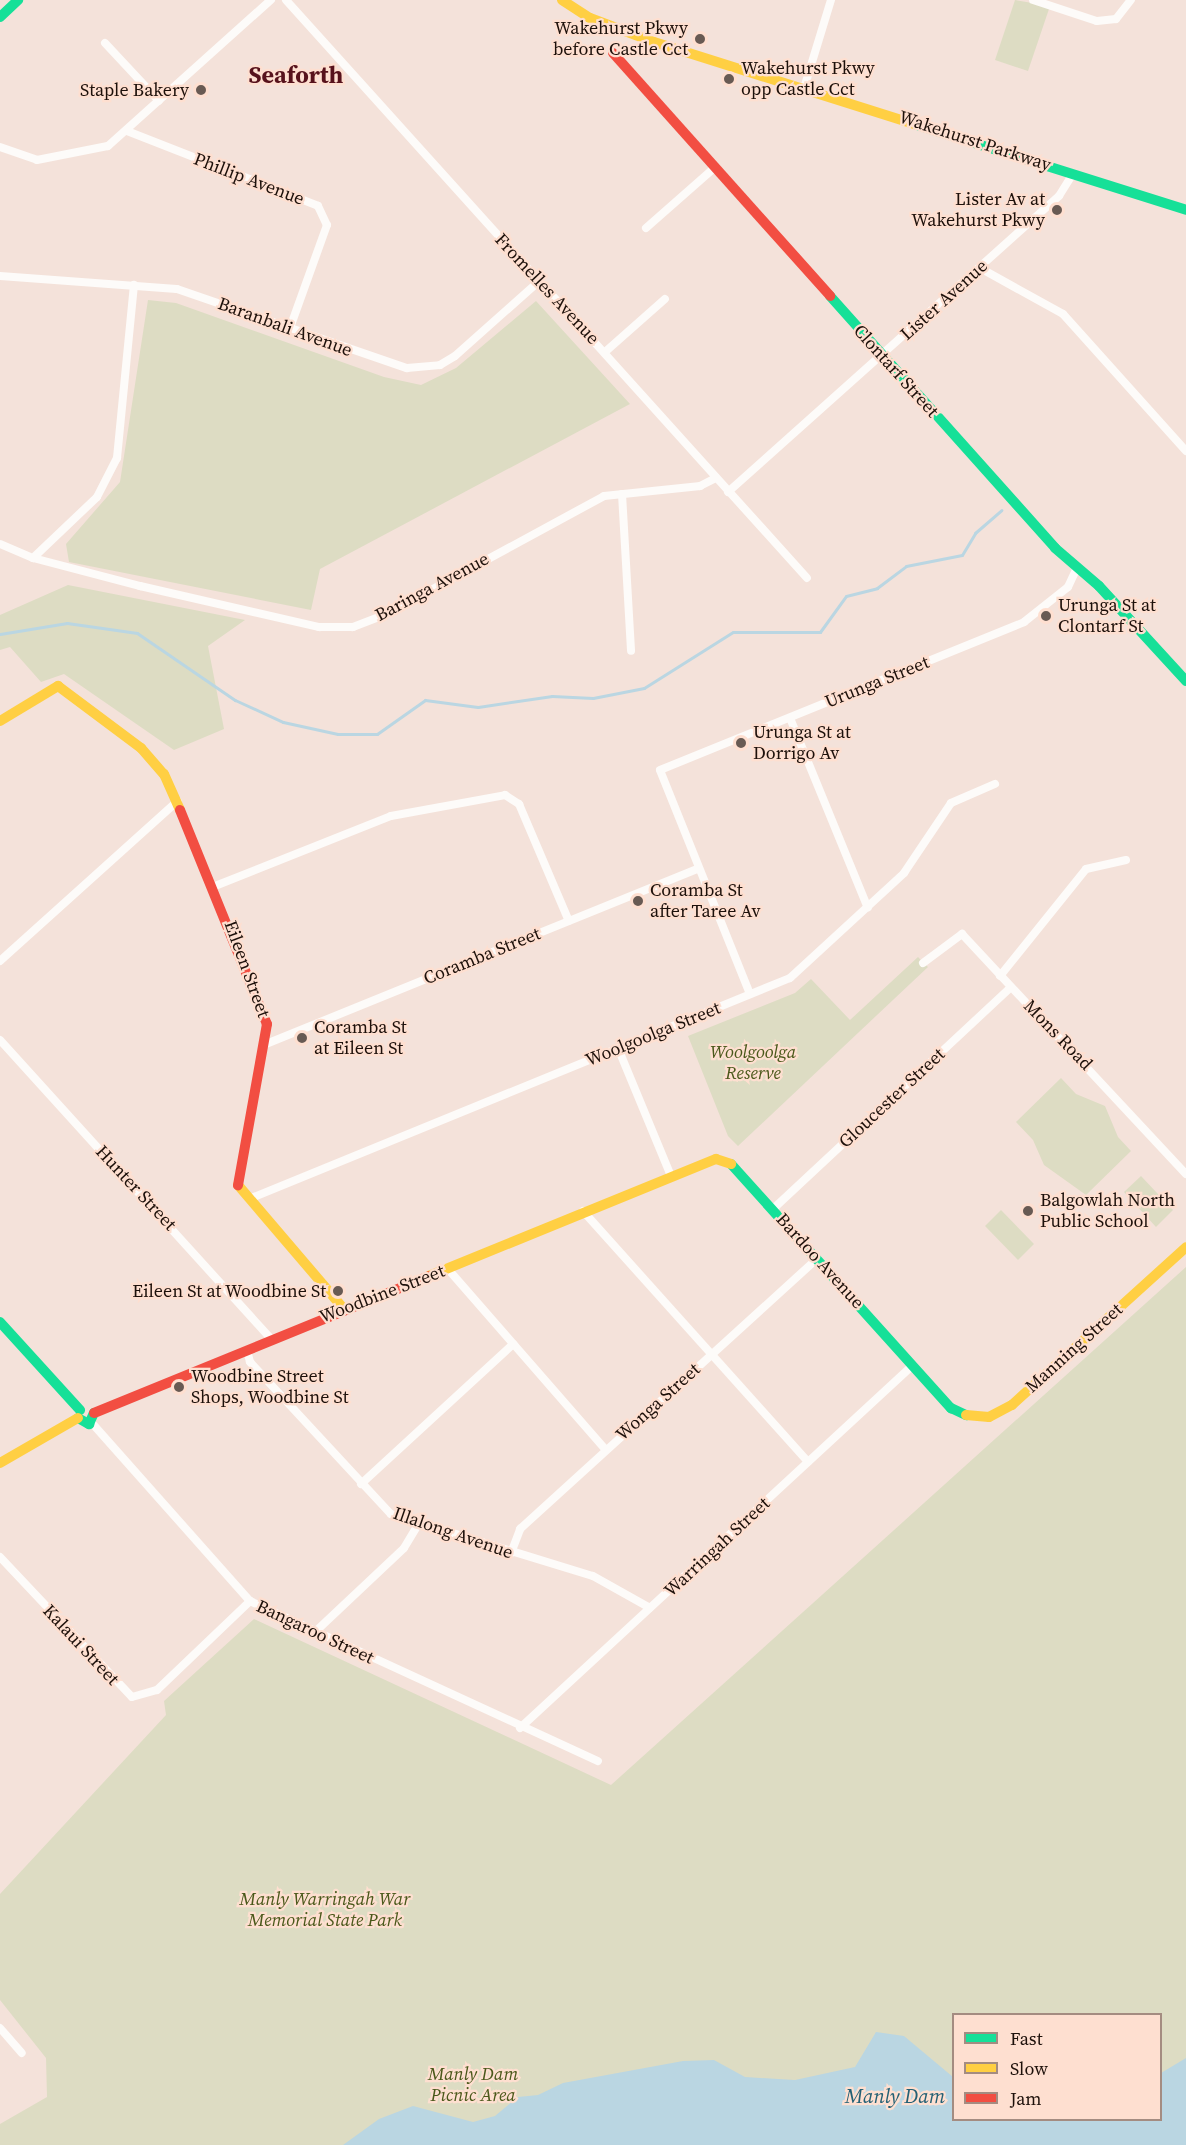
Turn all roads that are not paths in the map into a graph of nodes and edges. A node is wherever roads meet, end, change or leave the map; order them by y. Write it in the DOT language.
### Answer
graph roads {
  1 [pos="271,0"];
  2 [pos="286,0"];
  3 [pos="562,0"];
  4 [pos="831,0"];
  5 [pos="1033,0"];
  6 [pos="1131,0"];
  7 [pos="13,2"];
  8 [pos="0,17"];
  9 [pos="105,43"];
  10 [pos="613,53"];
  11 [pos="805,86"];
  12 [pos="159,101"];
  13 [pos="127,131"];
  14 [pos="0,147"];
  15 [pos="713,169"];
  16 [pos="1073,174"];
  17 [pos="1186,210"];
  18 [pos="646,228"];
  19 [pos="980,268"];
  20 [pos="0,276"];
  21 [pos="538,282"];
  22 [pos="134,285"];
  23 [pos="665,299"];
  24 [pos="290,328"];
  25 [pos="605,352"];
  26 [pos="882,356"];
  27 [pos="1186,449"];
  28 [pos="716,478"];
  29 [pos="728,492"];
  30 [pos="622,494"];
  31 [pos="0,544"];
  32 [pos="33,558"];
  33 [pos="1076,570"];
  34 [pos="807,578"];
  35 [pos="631,651"];
  36 [pos="1186,681"];
  37 [pos="790,718"];
  38 [pos="0,721"];
  39 [pos="995,784"];
  40 [pos="178,801"];
  41 [pos="1126,861"];
  42 [pos="698,868"];
  43 [pos="215,886"];
  44 [pos="868,908"];
  45 [pos="569,921"];
  46 [pos="0,961"];
  47 [pos="923,963"];
  48 [pos="1000,976"];
  49 [pos="1011,987"];
  50 [pos="750,994"];
  51 [pos="0,1040"];
  52 [pos="266,1044"];
  53 [pos="618,1048"];
  54 [pos="1186,1174"];
  55 [pos="671,1176"];
  56 [pos="249,1198"];
  57 [pos="773,1209"];
  58 [pos="583,1211"];
  59 [pos="1186,1247"];
  60 [pos="818,1259"];
  61 [pos="448,1269"];
  62 [pos="344,1309"];
  63 [pos="0,1322"];
  64 [pos="271,1339"];
  65 [pos="513,1344"];
  66 [pos="247,1350"];
  67 [pos="711,1354"];
  68 [pos="913,1365"];
  69 [pos="951,1408"];
  70 [pos="79,1414"];
  71 [pos="93,1418"];
  72 [pos="606,1449"];
  73 [pos="808,1462"];
  74 [pos="0,1463"];
  75 [pos="361,1484"];
  76 [pos="418,1525"];
  77 [pos="511,1553"];
  78 [pos="0,1557"];
  79 [pos="250,1601"];
  80 [pos="650,1608"];
  81 [pos="315,1632"];
  82 [pos="520,1728"];
  83 [pos="598,1761"];
  84 [pos="0,2028"];
  85 [pos="22,2053"];
  1 -- 12 [label="street"];
  2 -- 21 [label="street, Fromelles Avenue"];
  3 -- 11 [label="street, Wakehurst Parkway"];
  4 -- 11 [label="street"];
  5 -- 6 [label="street"];
  7 -- 8 [label="street"];
  9 -- 12 [label="street"];
  10 -- 15 [label="street, Clontarf Street"];
  11 -- 16 [label="street, Wakehurst Parkway"];
  12 -- 13 [label="street"];
  13 -- 14 [label="street"];
  13 -- 24 [label="street, Phillip Avenue"];
  15 -- 18 [label="street"];
  15 -- 26 [label="street, Clontarf Street"];
  16 -- 17 [label="street, Wakehurst Parkway"];
  16 -- 19 [label="street, Lister Avenue"];
  19 -- 26 [label="street, Lister Avenue"];
  19 -- 27 [label="street"];
  20 -- 22 [label="street, Baranbali Avenue"];
  21 -- 24 [label="street, Baranbali Avenue"];
  21 -- 25 [label="street, Fromelles Avenue"];
  22 -- 24 [label="street, Baranbali Avenue"];
  22 -- 32 [label="street"];
  23 -- 25 [label="street"];
  25 -- 28 [label="street, Fromelles Avenue"];
  26 -- 29 [label="street, Lister Avenue"];
  26 -- 33 [label="street, Clontarf Street"];
  28 -- 29 [label="street, Fromelles Avenue"];
  28 -- 30 [label="street, Baringa Avenue"];
  29 -- 34 [label="street, Fromelles Avenue"];
  30 -- 32 [label="street, Baringa Avenue"];
  30 -- 35 [label="street"];
  31 -- 32 [label="street, Baringa Avenue"];
  33 -- 36 [label="street, Clontarf Street"];
  33 -- 37 [label="street, Urunga Street"];
  37 -- 42 [label="street, Urunga Street"];
  37 -- 44 [label="street"];
  38 -- 40 [label="street, Eileen Street"];
  39 -- 44 [label="street, Woolgoolga Street"];
  40 -- 43 [label="street, Eileen Street"];
  40 -- 46 [label="street"];
  41 -- 48 [label="street"];
  42 -- 45 [label="street, Coramba Street"];
  42 -- 50 [label="street"];
  43 -- 45 [label="street"];
  43 -- 52 [label="street, Eileen Street"];
  44 -- 50 [label="street, Woolgoolga Street"];
  45 -- 52 [label="street, Coramba Street"];
  47 -- 48 [label="street, Mons Road"];
  48 -- 49 [label="street, Mons Road"];
  49 -- 54 [label="street, Mons Road"];
  49 -- 57 [label="street, Gloucester Street"];
  50 -- 53 [label="street, Woolgoolga Street"];
  51 -- 64 [label="street, Hunter Street"];
  52 -- 56 [label="street, Eileen Street"];
  53 -- 55 [label="street"];
  53 -- 56 [label="street, Woolgoolga Street"];
  55 -- 57 [label="street, Bardoo Avenue"];
  55 -- 58 [label="street, Woodbine Street"];
  56 -- 62 [label="street, Eileen Street"];
  57 -- 60 [label="street, Bardoo Avenue"];
  58 -- 61 [label="street, Woodbine Street"];
  58 -- 67 [label="street"];
  59 -- 69 [label="street, Manning Street"];
  60 -- 67 [label="street, Wonga Street"];
  60 -- 68 [label="street, Bardoo Avenue"];
  61 -- 62 [label="street, Woodbine Street"];
  61 -- 65 [label="street"];
  62 -- 64 [label="street, Woodbine Street"];
  63 -- 70 [label="street"];
  64 -- 66 [label="street, Woodbine Street"];
  65 -- 72 [label="street"];
  65 -- 75 [label="street"];
  66 -- 71 [label="street, Woodbine Street"];
  66 -- 75 [label="street, Illalong Avenue"];
  67 -- 72 [label="street, Wonga Street"];
  67 -- 73 [label="street"];
  68 -- 69 [label="street, Bardoo Avenue"];
  68 -- 73 [label="street, Warringah Street"];
  70 -- 71 [label="street"];
  70 -- 74 [label="street"];
  71 -- 79 [label="street, Bangaroo Street"];
  72 -- 77 [label="street, Wonga Street"];
  73 -- 80 [label="street, Warringah Street"];
  75 -- 76 [label="street, Illalong Avenue"];
  76 -- 77 [label="street, Illalong Avenue"];
  76 -- 81 [label="street"];
  77 -- 80 [label="street, Illalong Avenue"];
  78 -- 79 [label="street, Kalaui Street"];
  79 -- 81 [label="street, Bangaroo Street"];
  80 -- 82 [label="street, Warringah Street"];
  81 -- 82 [label="street, Bangaroo Street"];
  82 -- 83 [label="street, Bangaroo Street"];
  84 -- 85 [label="street"];
}
